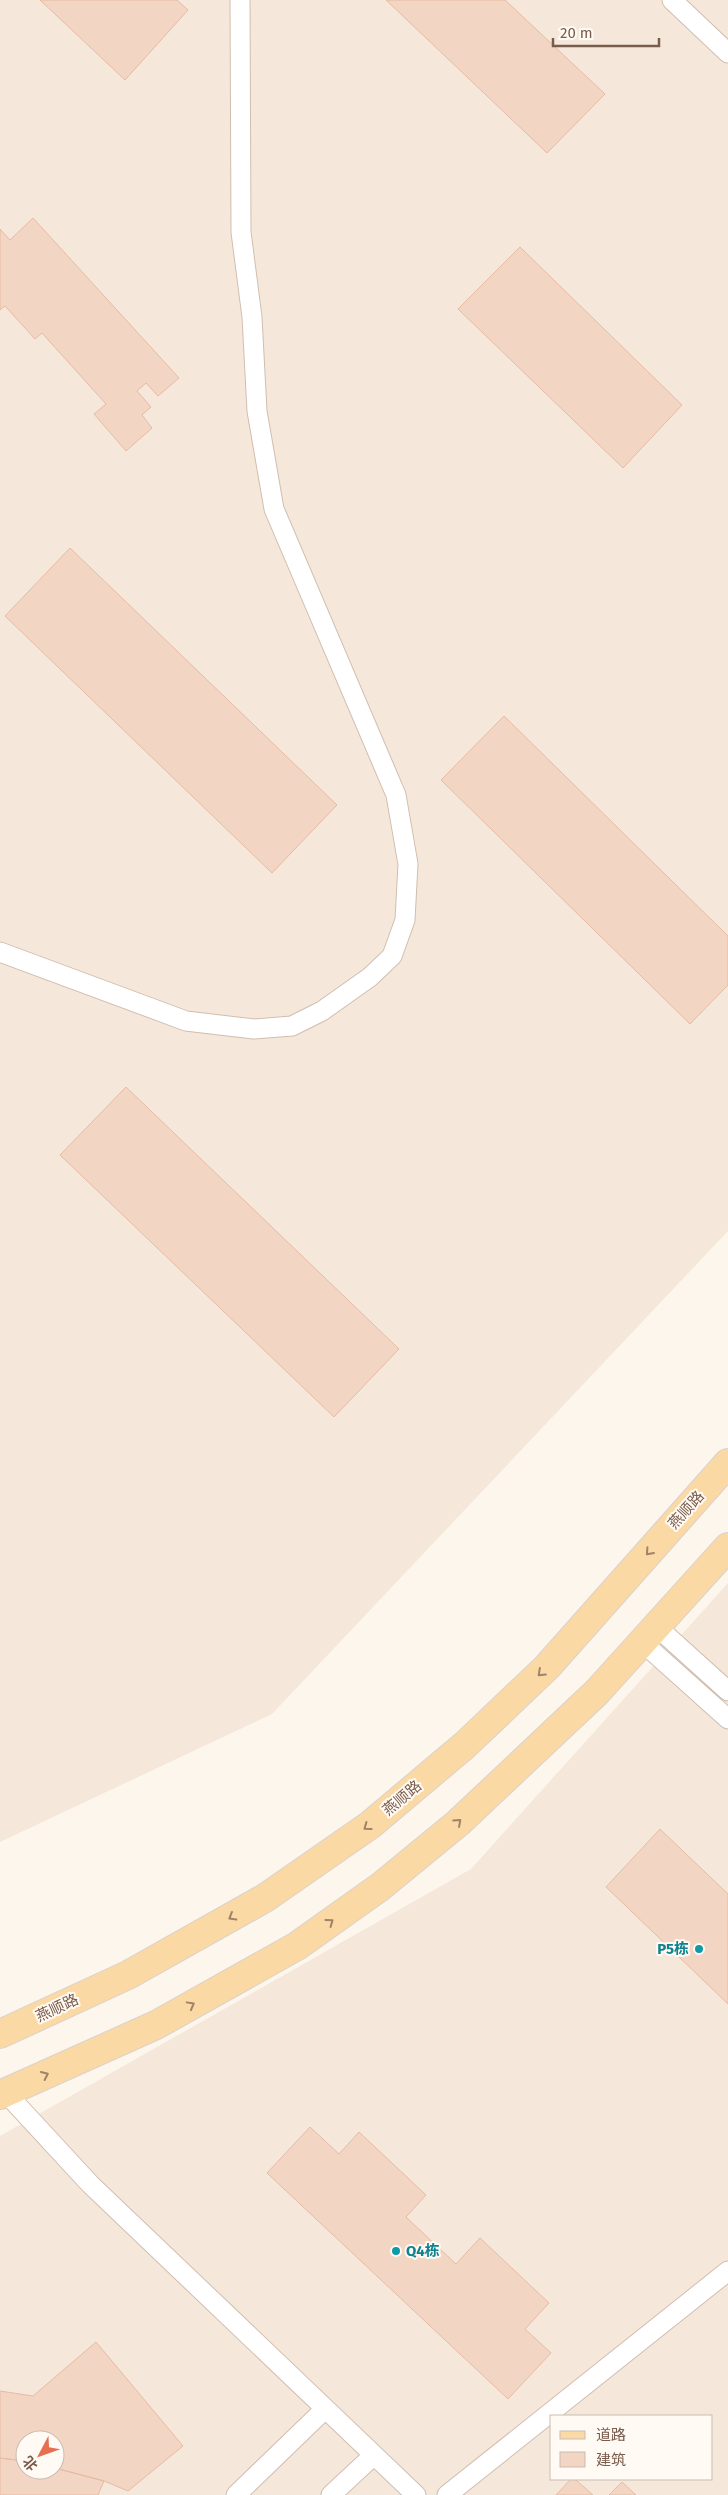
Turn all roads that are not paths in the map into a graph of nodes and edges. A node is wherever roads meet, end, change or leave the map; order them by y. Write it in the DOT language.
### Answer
graph roads {
  1 [pos="240,0"];
  2 [pos="672,0"];
  3 [pos="728,53"];
  4 [pos="0,952"];
  5 [pos="728,1463"];
  6 [pos="728,1548"];
  7 [pos="649,1634"];
  8 [pos="728,1691"];
  9 [pos="728,1719"];
  10 [pos="0,2034"];
  11 [pos="3,2094"];
  12 [pos="728,2271"];
  13 [pos="325,2409"];
  14 [pos="374,2455"];
  15 [pos="236,2495"];
  16 [pos="331,2495"];
  17 [pos="416,2495"];
  18 [pos="447,2495"];
  1 -- 4 [label="lane"];
  2 -- 3 [label="lane"];
  5 -- 10 [label="main road, 燕顺路, one-way"];
  6 -- 7 [label="main road"];
  7 -- 8 [label="lane"];
  7 -- 9 [label="lane"];
  11 -- 7 [label="main road, one-way"];
  11 -- 13 [label="lane"];
  12 -- 18 [label="lane"];
  13 -- 14 [label="lane"];
  13 -- 15 [label="lane"];
  14 -- 16 [label="lane"];
  14 -- 17 [label="lane"];
}
